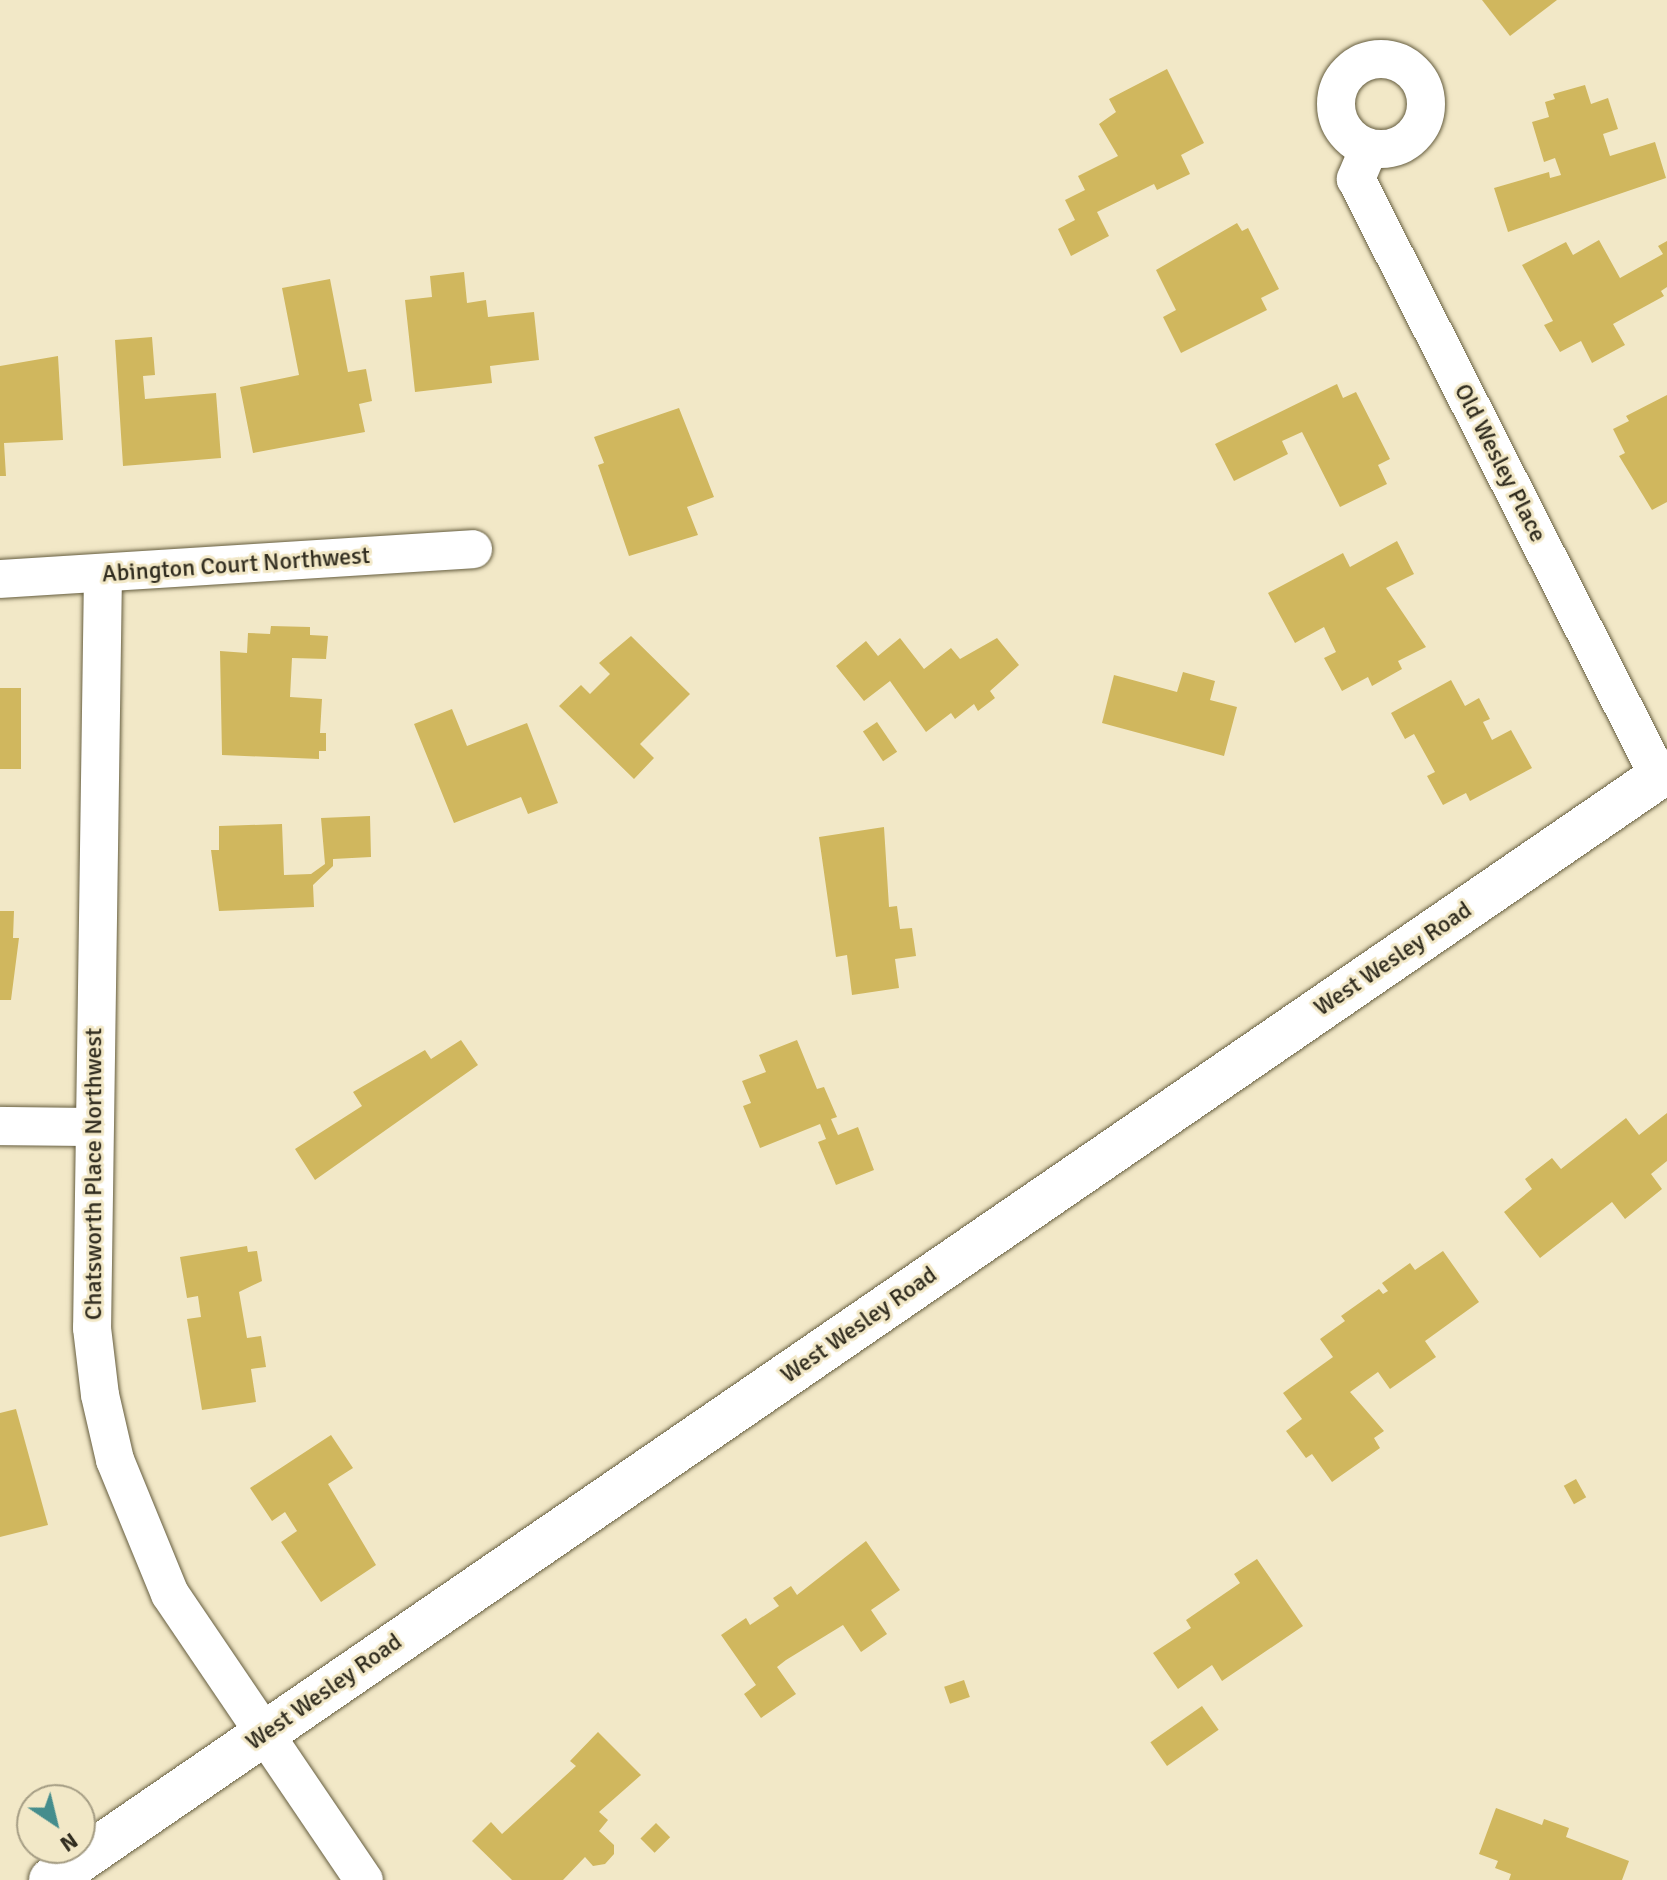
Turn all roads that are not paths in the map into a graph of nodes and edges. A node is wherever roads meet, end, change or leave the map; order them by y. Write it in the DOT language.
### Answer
graph roads {
  1 [pos="1369,148"];
  2 [pos="473,549"];
  3 [pos="103,573"];
  4 [pos="0,579"];
  5 [pos="1663,774"];
  6 [pos="0,1126"];
  7 [pos="93,1127"];
  8 [pos="263,1734"];
  9 [pos="51,1880"];
  10 [pos="364,1880"];
  1 -- 5 [label="street, Old Wesley Place"];
  2 -- 3 [label="street, Abington Court Northwest"];
  3 -- 4 [label="street, Abington Court Northwest"];
  3 -- 7 [label="street, Chatsworth Place Northwest"];
  5 -- 8 [label="street, West Wesley Road"];
  6 -- 7 [label="street"];
  7 -- 8 [label="street, Chatsworth Place Northwest"];
  8 -- 9 [label="street, West Wesley Road"];
  8 -- 10 [label="street, Chatsworth Place Northwest"];
}
